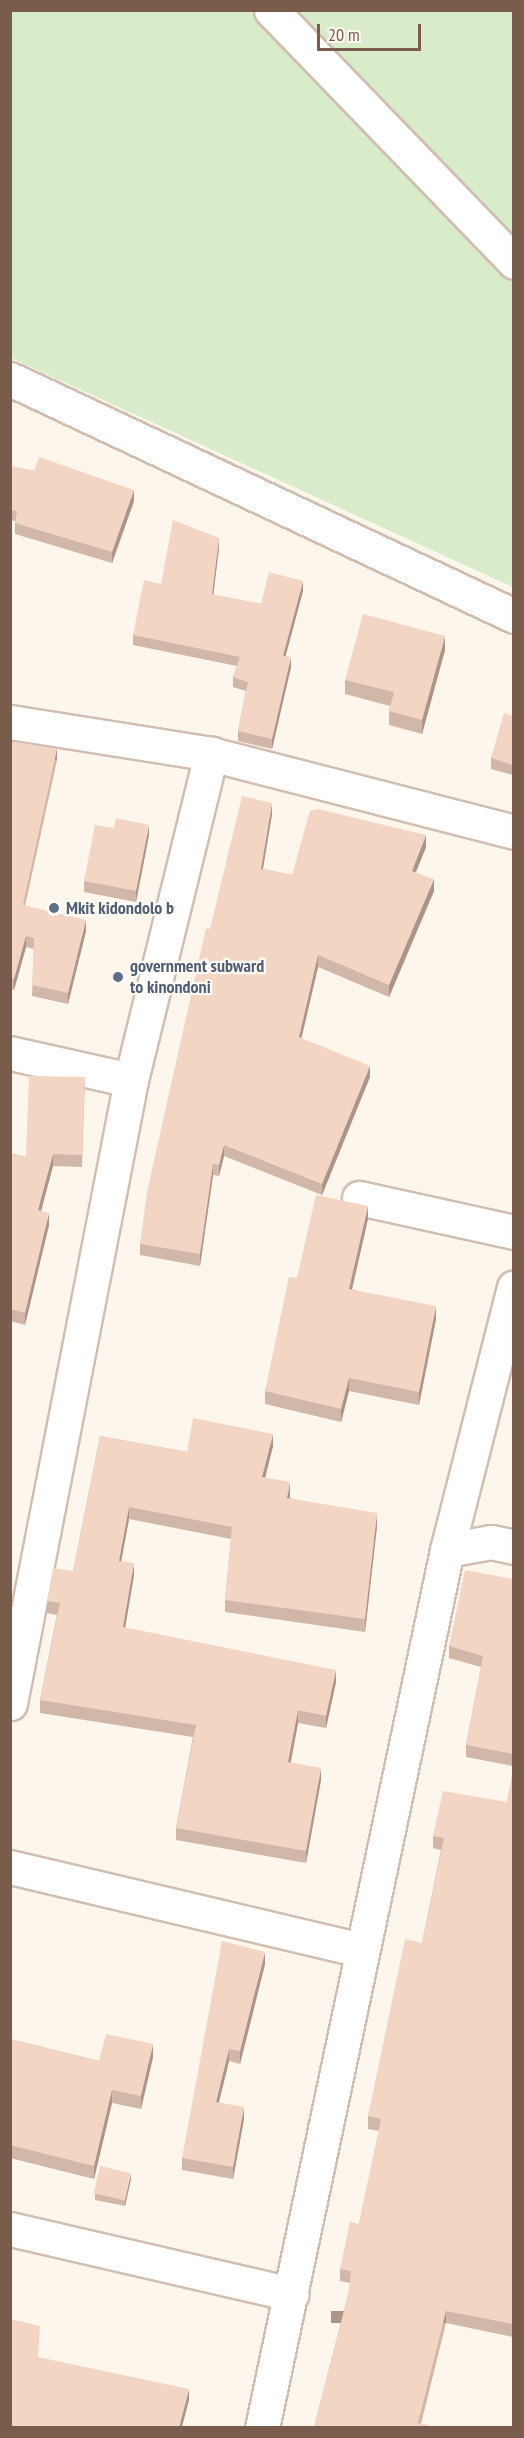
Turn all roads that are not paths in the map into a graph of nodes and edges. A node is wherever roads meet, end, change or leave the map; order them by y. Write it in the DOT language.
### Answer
graph roads {
  1 [pos="271,10"];
  2 [pos="513,262"];
  3 [pos="10,379"];
  4 [pos="513,616"];
  5 [pos="10,722"];
  6 [pos="211,754"];
  7 [pos="513,832"];
  8 [pos="10,1053"];
  9 [pos="131,1080"];
  10 [pos="359,1198"];
  11 [pos="513,1232"];
  12 [pos="513,1287"];
  13 [pos="513,1547"];
  14 [pos="447,1550"];
  15 [pos="10,1703"];
  16 [pos="10,1867"];
  17 [pos="361,1950"];
  18 [pos="10,2229"];
  19 [pos="292,2294"];
  20 [pos="262,2427"];
  1 -- 2 [label="street"];
  3 -- 4 [label="street"];
  5 -- 6 [label="street"];
  6 -- 7 [label="street"];
  6 -- 9 [label="street"];
  8 -- 9 [label="street"];
  9 -- 15 [label="street"];
  10 -- 11 [label="street"];
  12 -- 14 [label="street"];
  13 -- 14 [label="street"];
  14 -- 17 [label="street"];
  16 -- 17 [label="street"];
  17 -- 19 [label="street"];
  18 -- 19 [label="street"];
  19 -- 20 [label="street"];
}
